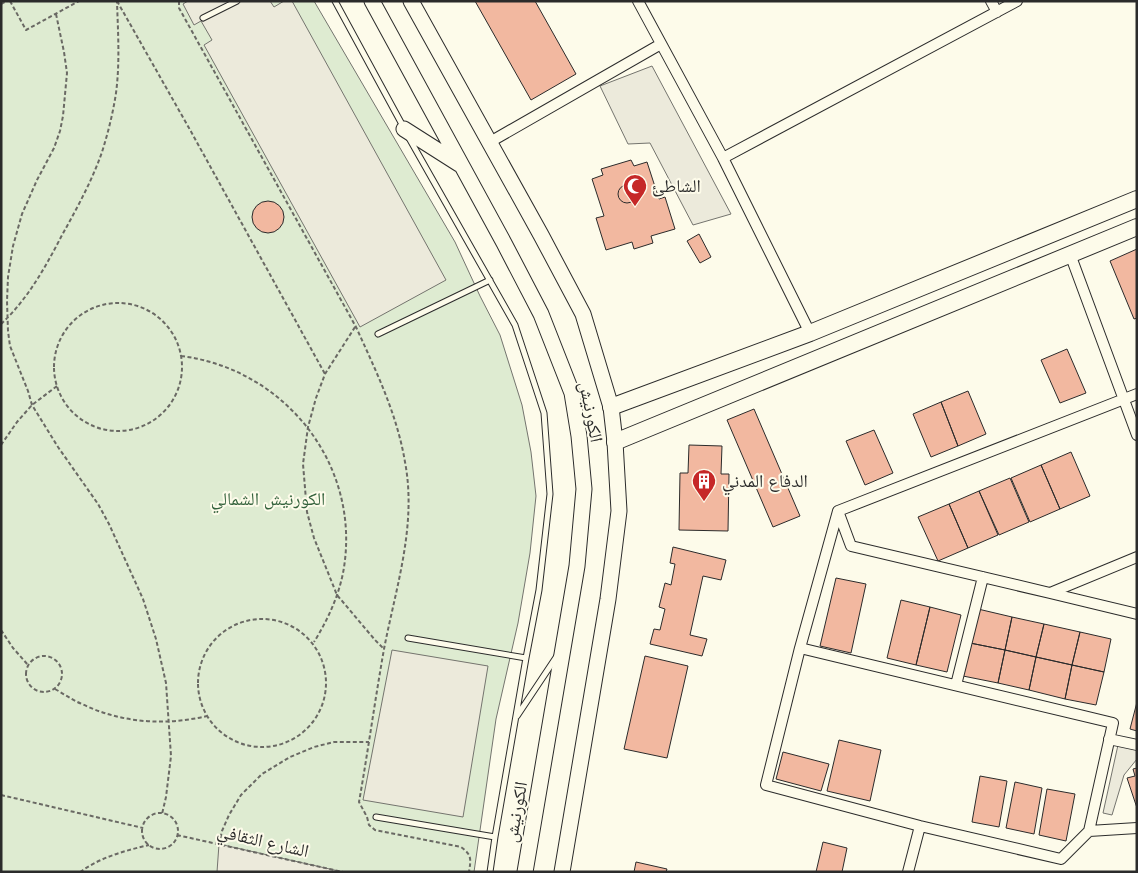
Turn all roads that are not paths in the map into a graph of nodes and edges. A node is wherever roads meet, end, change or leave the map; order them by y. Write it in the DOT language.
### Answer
graph roads {
  1 [pos="236,1"];
  2 [pos="335,1"];
  3 [pos="372,1"];
  4 [pos="411,1"];
  5 [pos="638,1"];
  6 [pos="991,1"];
  7 [pos="1017,1"];
  8 [pos="996,12"];
  9 [pos="203,18"];
  10 [pos="661,44"];
  11 [pos="404,129"];
  12 [pos="490,142"];
  13 [pos="723,158"];
  14 [pos="462,166"];
  15 [pos="1137,199"];
  16 [pos="1137,227"];
  17 [pos="1070,254"];
  18 [pos="490,280"];
  19 [pos="810,333"];
  20 [pos="378,334"];
  21 [pos="1137,394"];
  22 [pos="1124,399"];
  23 [pos="611,407"];
  24 [pos="1137,435"];
  25 [pos="615,442"];
  26 [pos="838,511"];
  27 [pos="1137,557"];
  28 [pos="983,577"];
  29 [pos="1050,593"];
  30 [pos="1137,614"];
  31 [pos="408,638"];
  32 [pos="564,645"];
  33 [pos="800,648"];
  34 [pos="526,658"];
  35 [pos="956,685"];
  36 [pos="516,718"];
  37 [pos="1109,739"];
  38 [pos="1137,744"];
  39 [pos="376,817"];
  40 [pos="920,826"];
  41 [pos="1137,828"];
  42 [pos="1089,831"];
  43 [pos="495,837"];
  44 [pos="490,872"];
  45 [pos="525,872"];
  46 [pos="562,872"];
  47 [pos="908,872"];
  1 -- 9 [label="lane"];
  2 -- 11 [label="lane"];
  3 -- 14 [label="main road, الكورنيش"];
  4 -- 12 [label="main road, الكورنيش"];
  5 -- 10 [label="street"];
  6 -- 8 [label="street"];
  7 -- 8 [label="street"];
  8 -- 13 [label="street"];
  10 -- 12 [label="street"];
  10 -- 13 [label="street"];
  11 -- 14 [label="main road"];
  11 -- 18 [label="lane"];
  12 -- 23 [label="main road, الكورنيش"];
  13 -- 19 [label="street"];
  14 -- 32 [label="main road, الكورنيش"];
  15 -- 19 [label="main road"];
  16 -- 17 [label="main road"];
  17 -- 22 [label="street"];
  17 -- 25 [label="main road"];
  18 -- 20 [label="lane"];
  18 -- 34 [label="lane"];
  19 -- 23 [label="main road"];
  21 -- 22 [label="street"];
  22 -- 24 [label="street"];
  22 -- 26 [label="street"];
  23 -- 25 [label="main road, الكورنيش"];
  25 -- 46 [label="main road, الكورنيش"];
  26 -- 28 [label="street"];
  26 -- 33 [label="street"];
  27 -- 29 [label="street"];
  28 -- 29 [label="street"];
  28 -- 35 [label="street"];
  29 -- 30 [label="street"];
  31 -- 34 [label="lane"];
  32 -- 36 [label="lane"];
  32 -- 45 [label="main road, الكورنيش"];
  33 -- 35 [label="street"];
  33 -- 40 [label="street"];
  34 -- 36 [label="lane"];
  35 -- 37 [label="street"];
  36 -- 43 [label="lane"];
  37 -- 38 [label="street"];
  37 -- 42 [label="street"];
  39 -- 43 [label="lane"];
  40 -- 42 [label="street"];
  40 -- 47 [label="street"];
  41 -- 42 [label="street"];
  43 -- 44 [label="lane"];
}
